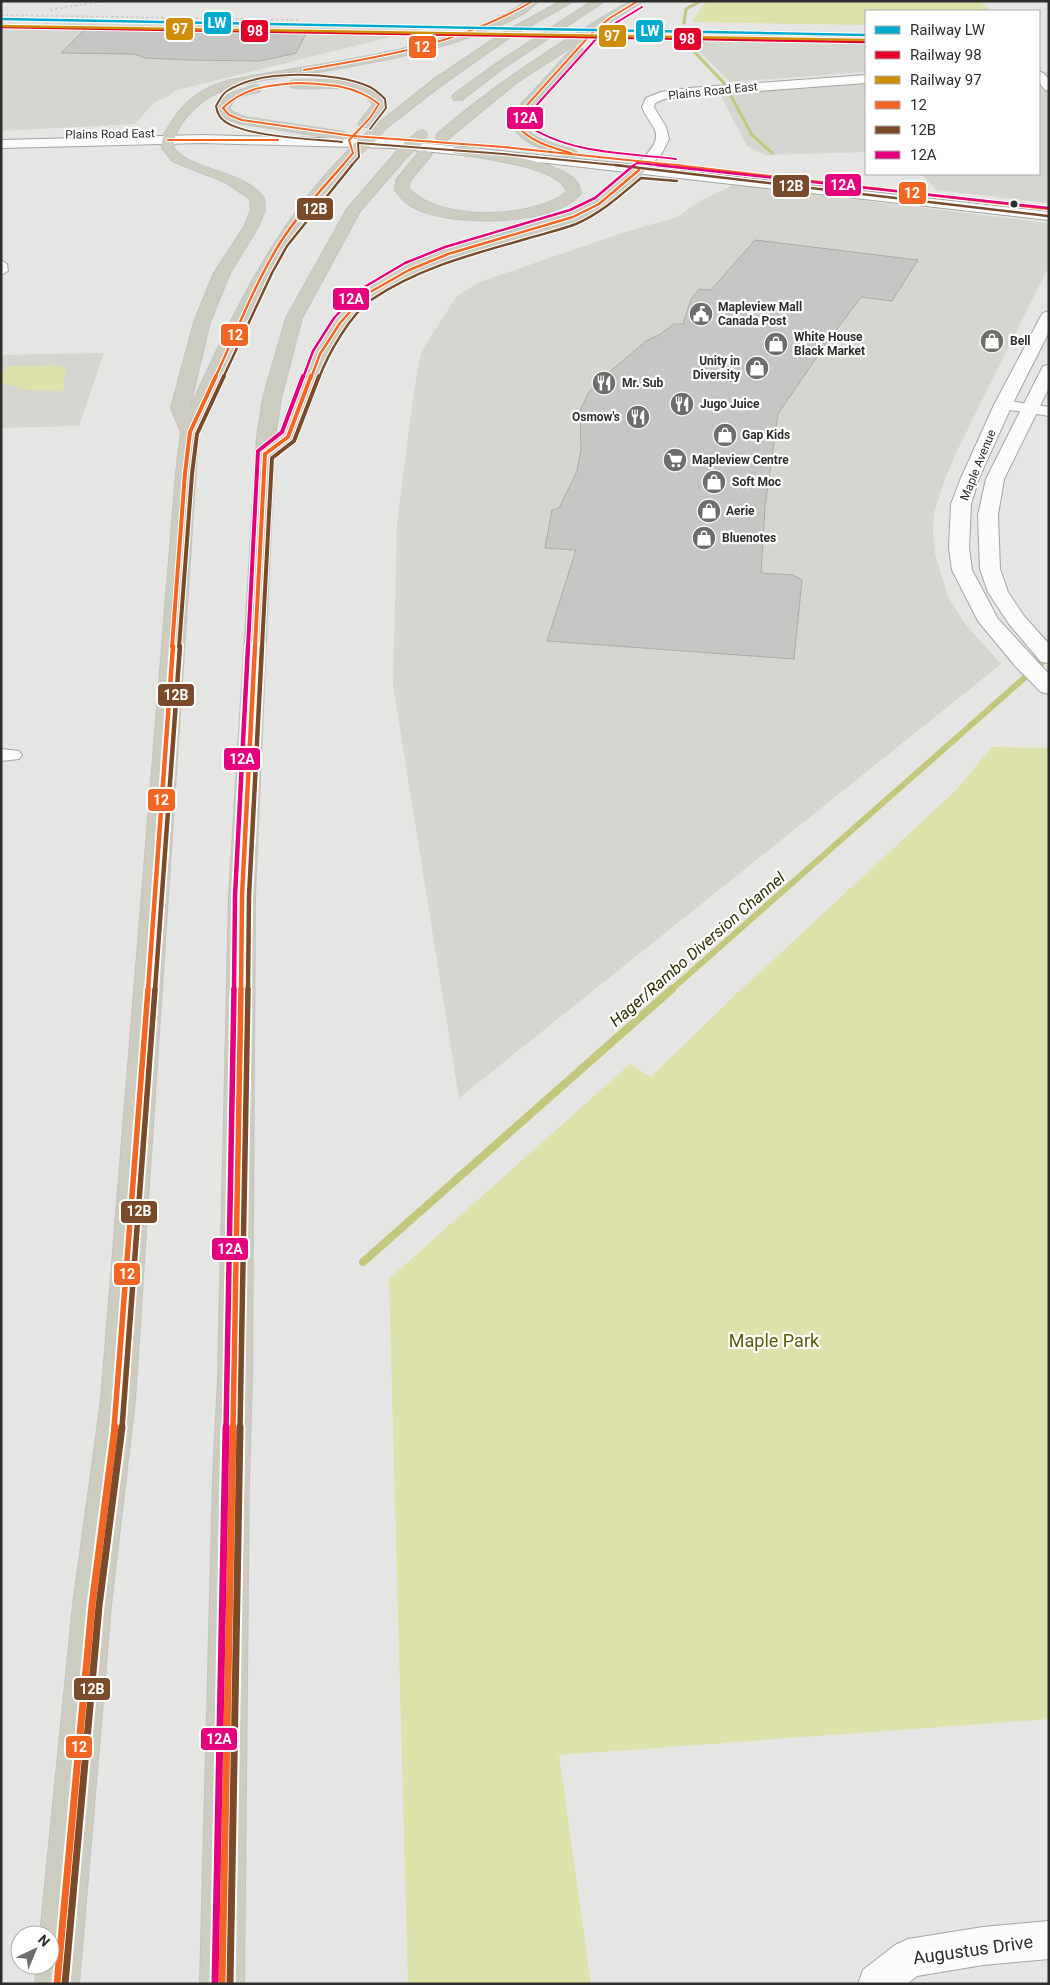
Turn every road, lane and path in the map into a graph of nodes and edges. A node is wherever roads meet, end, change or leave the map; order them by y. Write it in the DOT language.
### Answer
graph roads {
  1 [pos="533,1"];
  2 [pos="552,1"];
  3 [pos="569,1"];
  4 [pos="600,1"];
  5 [pos="622,1"];
  6 [pos="638,1"];
  7 [pos="505,36"];
  8 [pos="582,38"];
  9 [pos="1041,69"];
  10 [pos="865,79"];
  11 [pos="1049,87"];
  12 [pos="449,105"];
  13 [pos="170,136"];
  14 [pos="1,138"];
  15 [pos="1,144"];
  16 [pos="352,146"];
  17 [pos="458,150"];
  18 [pos="570,153"];
  19 [pos="642,166"];
  20 [pos="1049,208"];
  21 [pos="1049,218"];
  22 [pos="1,264"];
  23 [pos="1,271"];
  24 [pos="1049,316"];
  25 [pos="1049,370"];
  26 [pos="1003,405"];
  27 [pos="1039,411"];
  28 [pos="190,432"];
  29 [pos="265,454"];
  30 [pos="1037,656"];
  31 [pos="1045,684"];
  32 [pos="1049,1940"];
  33 [pos="58,1984"];
  34 [pos="222,1984"];
  35 [pos="877,1984"];
  1 -- 13 [label="highway"];
  2 -- 7 [label="highway"];
  3 -- 7 [label="highway"];
  4 -- 12 [label="highway"];
  5 -- 29 [label="highway, bridge"];
  6 -- 8 [label="highway"];
  7 -- 16 [label="highway, bridge"];
  8 -- 17 [label="highway"];
  8 -- 18 [label="highway"];
  9 -- 11 [label="main road"];
  10 -- 19 [label="main road, Plains Road East"];
  13 -- 14 [label="main road, Plains Road East"];
  13 -- 15 [label="main road, Plains Road East"];
  13 -- 16 [label="main road, Plains Road East"];
  13 -- 17 [label="main road, Plains Road East"];
  13 -- 28 [label="highway"];
  16 -- 16 [label="highway"];
  16 -- 18 [label="main road, Plains Road East"];
  16 -- 28 [label="highway"];
  17 -- 19 [label="main road, Plains Road East"];
  18 -- 19 [label="main road, Plains Road East"];
  19 -- 20 [label="main road"];
  19 -- 21 [label="main road"];
  19 -- 29 [label="highway"];
  22 -- 23 [label="street"];
  24 -- 26 [label="main road, Maple Avenue"];
  25 -- 27 [label="main road, Maple Avenue"];
  26 -- 27 [label="street"];
  26 -- 30 [label="main road, Maple Avenue"];
  27 -- 30 [label="main road, Maple Avenue"];
  28 -- 33 [label="highway"];
  29 -- 34 [label="highway"];
  30 -- 31 [label="main road, Maple Avenue"];
  32 -- 35 [label="street, Augustus Drive"];
}
